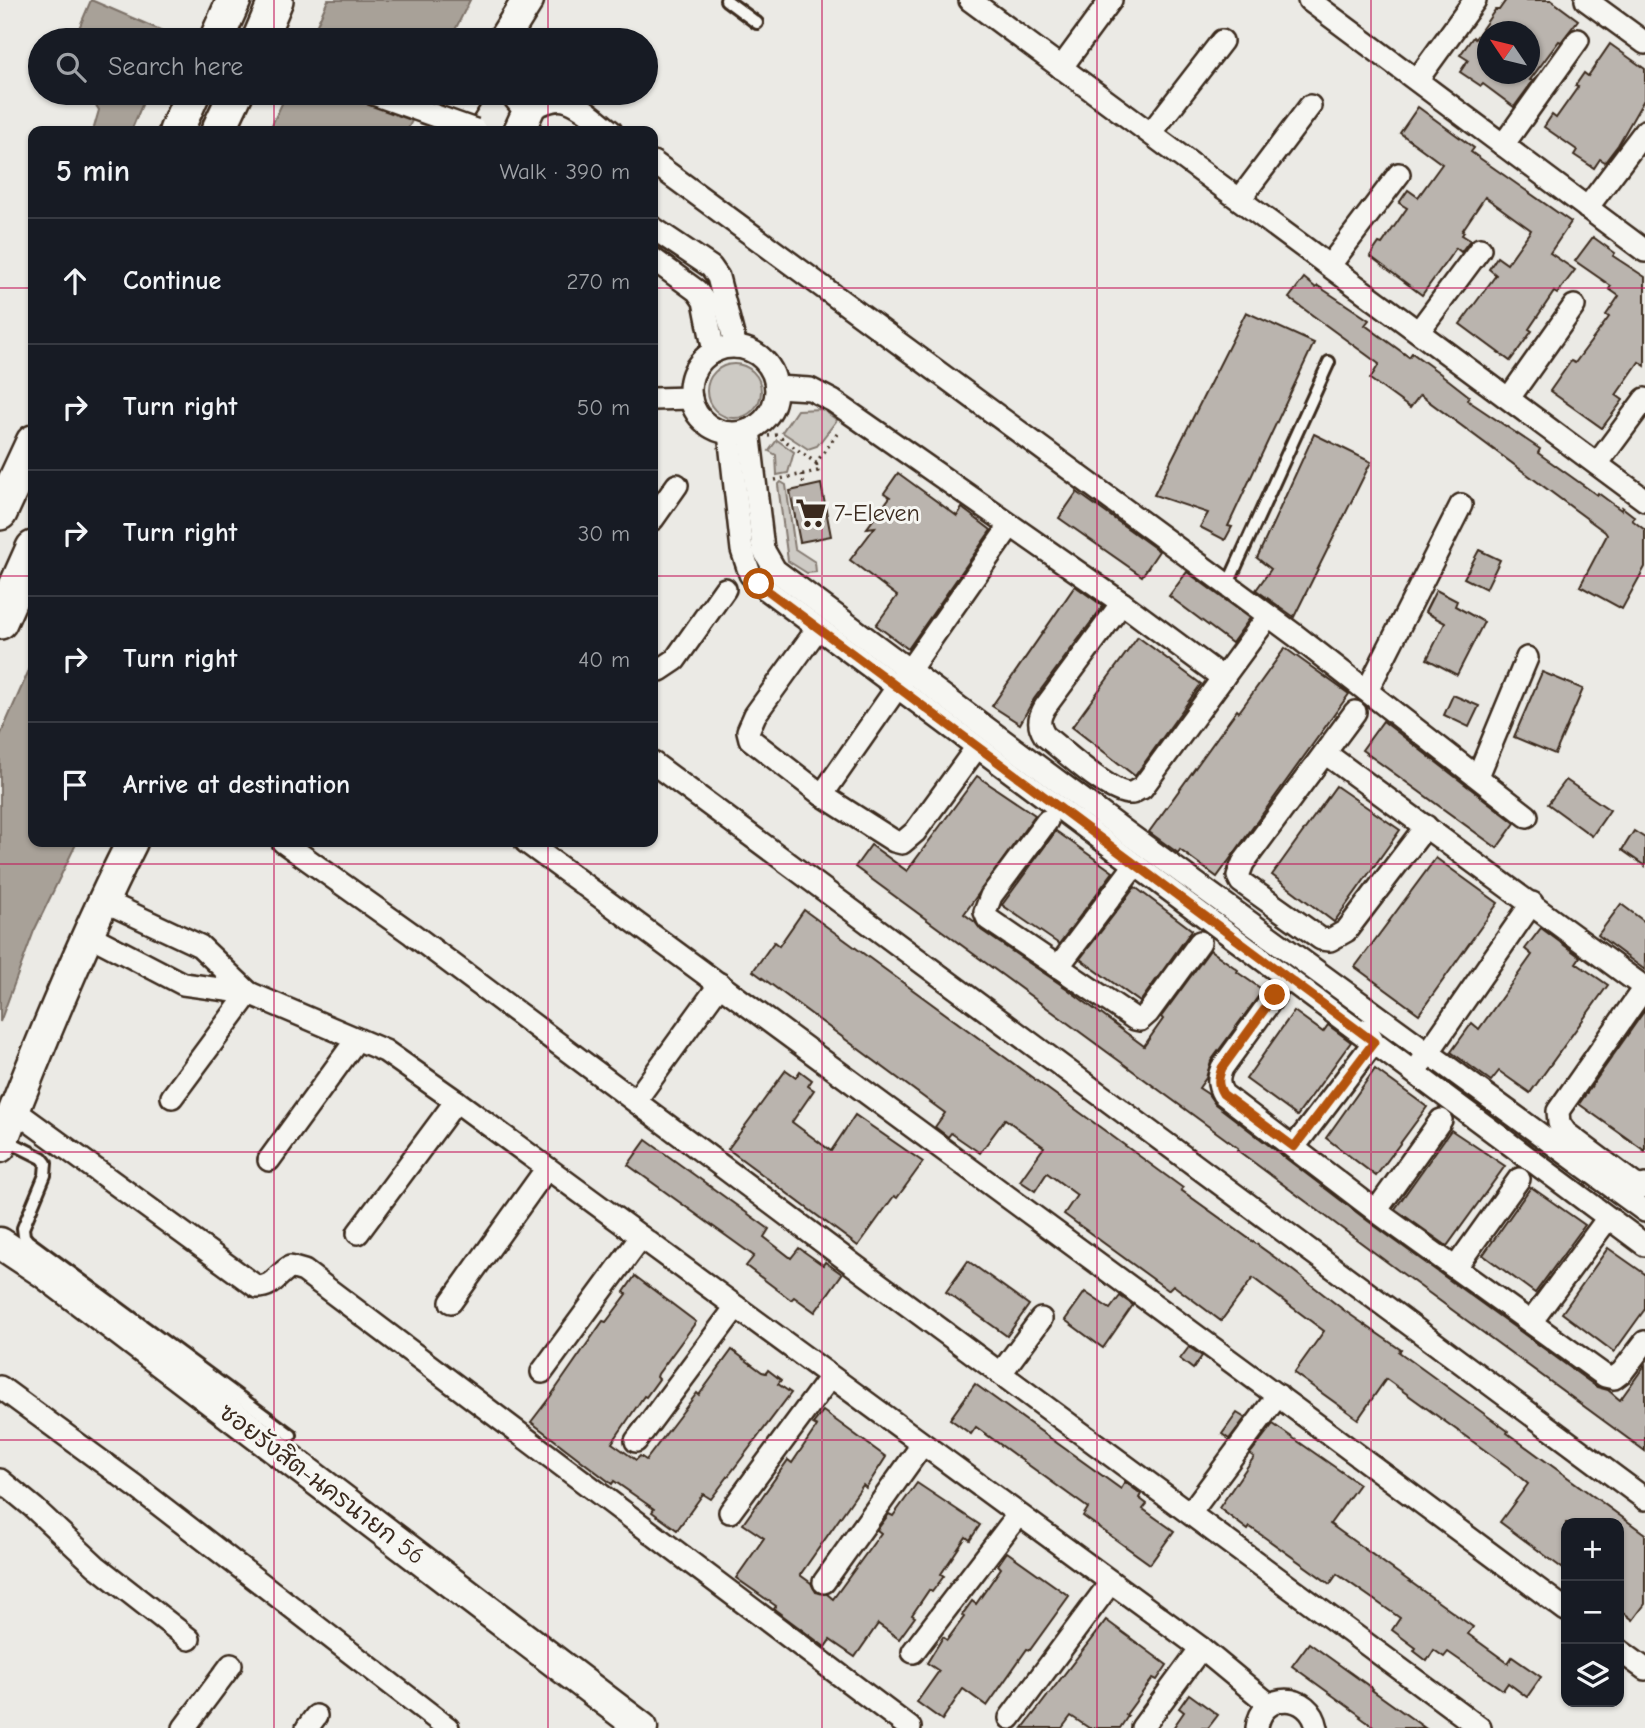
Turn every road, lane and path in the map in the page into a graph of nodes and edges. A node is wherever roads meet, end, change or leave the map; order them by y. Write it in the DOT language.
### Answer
graph roads {
  1 [pos="234,0"];
  2 [pos="276,0"];
  3 [pos="726,0"];
  4 [pos="970,0"];
  5 [pos="1111,0"];
  6 [pos="1309,0"];
  7 [pos="1475,0"];
  8 [pos="1586,0"];
  9 [pos="527,4"];
  10 [pos="1335,8"];
  11 [pos="757,23"];
  12 [pos="221,28"];
  13 [pos="264,28"];
  14 [pos="511,28"];
  15 [pos="517,28"];
  16 [pos="1578,40"];
  17 [pos="1222,41"];
  18 [pos="1645,43"];
  19 [pos="1061,68"];
  20 [pos="1417,80"];
  21 [pos="188,105"];
  22 [pos="230,105"];
  23 [pos="405,105"];
  24 [pos="461,105"];
  25 [pos="538,105"];
  26 [pos="575,105"];
  27 [pos="1310,106"];
  28 [pos="521,111"];
  29 [pos="178,126"];
  30 [pos="220,126"];
  31 [pos="448,126"];
  32 [pos="466,126"];
  33 [pos="604,126"];
  34 [pos="1645,131"];
  35 [pos="1151,132"];
  36 [pos="1503,145"];
  37 [pos="658,166"];
  38 [pos="1399,174"];
  39 [pos="1240,199"];
  40 [pos="1587,208"];
  41 [pos="658,231"];
  42 [pos="1480,249"];
  43 [pos="1645,251"];
  44 [pos="658,263"];
  45 [pos="1330,265"];
  46 [pos="1574,306"];
  47 [pos="1419,331"];
  48 [pos="736,347"];
  49 [pos="714,352"];
  50 [pos="1329,362"];
  51 [pos="776,387"];
  52 [pos="658,398"];
  53 [pos="691,398"];
  54 [pos="1509,398"];
  55 [pos="1645,400"];
  56 [pos="851,414"];
  57 [pos="743,434"];
  58 [pos="28,453"];
  59 [pos="816,463"];
  60 [pos="1598,464"];
  61 [pos="802,474"];
  62 [pos="787,478"];
  63 [pos="677,485"];
  64 [pos="804,488"];
  65 [pos="1645,500"];
  66 [pos="1461,505"];
  67 [pos="658,512"];
  68 [pos="0,513"];
  69 [pos="1010,526"];
  70 [pos="1227,586"];
  71 [pos="25,588"];
  72 [pos="725,589"];
  73 [pos="1122,603"];
  74 [pos="0,622"];
  75 [pos="1261,626"];
  76 [pos="818,628"];
  77 [pos="1527,657"];
  78 [pos="658,670"];
  79 [pos="909,670"];
  80 [pos="1223,678"];
  81 [pos="897,688"];
  82 [pos="1367,691"];
  83 [pos="1355,712"];
  84 [pos="977,747"];
  85 [pos="1325,753"];
  86 [pos="658,767"];
  87 [pos="1478,776"];
  88 [pos="822,795"];
  89 [pos="1527,816"];
  90 [pos="1047,821"];
  91 [pos="1426,826"];
  92 [pos="129,847"];
  93 [pos="290,847"];
  94 [pos="533,847"];
  95 [pos="1135,865"];
  96 [pos="102,900"];
  97 [pos="1532,904"];
  98 [pos="87,934"];
  99 [pos="1200,942"];
  100 [pos="1058,967"];
  101 [pos="720,984"];
  102 [pos="1645,988"];
  103 [pos="1343,991"];
  104 [pos="249,993"];
  105 [pos="1275,995"];
  106 [pos="357,1039"];
  107 [pos="1374,1042"];
  108 [pos="1428,1052"];
  109 [pos="1415,1072"];
  110 [pos="172,1097"];
  111 [pos="636,1100"];
  112 [pos="456,1101"];
  113 [pos="14,1110"];
  114 [pos="1441,1120"];
  115 [pos="1,1143"];
  116 [pos="1294,1147"];
  117 [pos="269,1160"];
  118 [pos="547,1168"];
  119 [pos="1518,1180"];
  120 [pos="1645,1185"];
  121 [pos="1376,1211"];
  122 [pos="1645,1211"];
  123 [pos="1608,1218"];
  124 [pos="358,1233"];
  125 [pos="641,1237"];
  126 [pos="0,1244"];
  127 [pos="1645,1245"];
  128 [pos="1456,1267"];
  129 [pos="451,1302"];
  130 [pos="736,1307"];
  131 [pos="1041,1320"];
  132 [pos="1531,1322"];
  133 [pos="1645,1342"];
  134 [pos="542,1372"];
  135 [pos="1000,1373"];
  136 [pos="830,1377"];
  137 [pos="0,1387"];
  138 [pos="1278,1395"];
  139 [pos="291,1435"];
  140 [pos="636,1441"];
  141 [pos="922,1444"];
  142 [pos="0,1480"];
  143 [pos="1645,1499"];
  144 [pos="730,1512"];
  145 [pos="1191,1512"];
  146 [pos="1018,1516"];
  147 [pos="824,1582"];
  148 [pos="1111,1583"];
  149 [pos="1561,1606"];
  150 [pos="189,1639"];
  151 [pos="1201,1648"];
  152 [pos="913,1652"];
  153 [pos="1624,1654"];
  154 [pos="231,1665"];
  155 [pos="1645,1669"];
  156 [pos="1270,1705"];
  157 [pos="1010,1718"];
  158 [pos="184,1728"];
  159 [pos="448,1728"];
  160 [pos="642,1728"];
  161 [pos="910,1728"];
  162 [pos="1142,1728"];
  163 [pos="1257,1728"];
  164 [pos="1317,1728"];
  165 [pos="1480,1728"];
  1 -- 12 [label="main road"];
  2 -- 13 [label="main road"];
  3 -- 11 [label="lane"];
  4 -- 19 [label="street"];
  5 -- 19 [label="street"];
  6 -- 10 [label="street"];
  7 -- 20 [label="street"];
  8 -- 18 [label="street"];
  9 -- 14 [label="street"];
  9 -- 15 [label="street"];
  10 -- 20 [label="street"];
  16 -- 36 [label="street"];
  17 -- 35 [label="street"];
  19 -- 35 [label="street"];
  20 -- 36 [label="street"];
  21 -- 29 [label="main road"];
  22 -- 30 [label="main road"];
  23 -- 32 [label="street, bridge"];
  24 -- 31 [label="street"];
  25 -- 28 [label="street"];
  26 -- 33 [label="street"];
  27 -- 39 [label="street"];
  34 -- 40 [label="street"];
  35 -- 39 [label="street"];
  36 -- 40 [label="street"];
  37 -- 70 [label="street"];
  38 -- 45 [label="street"];
  39 -- 45 [label="street"];
  40 -- 43 [label="street"];
  41 -- 48 [label="street"];
  42 -- 47 [label="street"];
  44 -- 49 [label="street"];
  45 -- 47 [label="street"];
  46 -- 54 [label="street"];
  47 -- 54 [label="street"];
  48 -- 49 [label="street"];
  48 -- 51 [label="street"];
  49 -- 53 [label="street"];
  50 -- 70 [label="lane"];
  51 -- 56 [label="street"];
  51 -- 57 [label="street"];
  52 -- 53 [label="street"];
  53 -- 57 [label="street"];
  54 -- 60 [label="street"];
  55 -- 60 [label="street"];
  56 -- 59 [label="path"];
  56 -- 69 [label="street"];
  57 -- 59 [label="path"];
  57 -- 76 [label="street"];
  57 -- 79 [label="street"];
  58 -- 68 [label="main road"];
  59 -- 61 [label="path"];
  60 -- 65 [label="street"];
  61 -- 62 [label="path"];
  61 -- 64 [label="path"];
  63 -- 67 [label="street"];
  66 -- 82 [label="street"];
  69 -- 73 [label="street"];
  69 -- 79 [label="street"];
  70 -- 82 [label="street"];
  71 -- 74 [label="main road"];
  72 -- 78 [label="street"];
  73 -- 80 [label="street"];
  73 -- 80 [label="street"];
  75 -- 80 [label="street"];
  76 -- 81 [label="street"];
  76 -- 88 [label="street"];
  77 -- 87 [label="street"];
  79 -- 81 [label="street"];
  79 -- 103 [label="street"];
  81 -- 84 [label="street"];
  81 -- 88 [label="street"];
  82 -- 87 [label="street"];
  83 -- 85 [label="street"];
  84 -- 88 [label="street"];
  84 -- 95 [label="street"];
  85 -- 91 [label="street"];
  85 -- 91 [label="street"];
  86 -- 143 [label="street"];
  87 -- 89 [label="street"];
  90 -- 100 [label="street"];
  91 -- 97 [label="street"];
  92 -- 96 [label="street"];
  93 -- 111 [label="street"];
  94 -- 101 [label="street"];
  95 -- 100 [label="street"];
  95 -- 107 [label="street"];
  96 -- 98 [label="street"];
  96 -- 104 [label="street"];
  97 -- 102 [label="street"];
  97 -- 108 [label="street"];
  98 -- 104 [label="street"];
  98 -- 113 [label="street"];
  99 -- 100 [label="street"];
  101 -- 111 [label="street"];
  101 -- 138 [label="street"];
  102 -- 120 [label="street"];
  103 -- 107 [label="street"];
  103 -- 108 [label="street"];
  104 -- 106 [label="street"];
  104 -- 110 [label="street"];
  105 -- 116 [label="street"];
  106 -- 112 [label="street"];
  106 -- 117 [label="street"];
  107 -- 109 [label="street"];
  107 -- 116 [label="street"];
  108 -- 109 [label="street"];
  108 -- 122 [label="street"];
  109 -- 123 [label="street"];
  111 -- 135 [label="street"];
  112 -- 118 [label="street"];
  112 -- 124 [label="street"];
  113 -- 115 [label="street"];
  113 -- 161 [label="street"];
  114 -- 121 [label="street"];
  115 -- 139 [label="lane"];
  116 -- 121 [label="street"];
  118 -- 125 [label="street"];
  118 -- 129 [label="street"];
  119 -- 128 [label="street"];
  121 -- 128 [label="street"];
  123 -- 127 [label="street"];
  123 -- 132 [label="street"];
  125 -- 130 [label="street"];
  125 -- 134 [label="street"];
  126 -- 160 [label="street, ซอยรังสิต-นครนายก 56"];
  128 -- 132 [label="street"];
  130 -- 136 [label="street"];
  130 -- 140 [label="street"];
  131 -- 135 [label="street"];
  132 -- 133 [label="street"];
  135 -- 145 [label="street"];
  136 -- 141 [label="street"];
  136 -- 144 [label="street"];
  137 -- 159 [label="street"];
  138 -- 145 [label="street"];
  138 -- 149 [label="street"];
  141 -- 146 [label="street"];
  141 -- 147 [label="street"];
  142 -- 150 [label="street"];
  145 -- 165 [label="street"];
  146 -- 148 [label="street"];
  146 -- 152 [label="street"];
  148 -- 151 [label="street"];
  148 -- 157 [label="street"];
  151 -- 156 [label="street"];
  151 -- 162 [label="street"];
  153 -- 155 [label="street"];
  154 -- 158 [label="street"];
  156 -- 163 [label="street"];
  156 -- 164 [label="street"];
}
